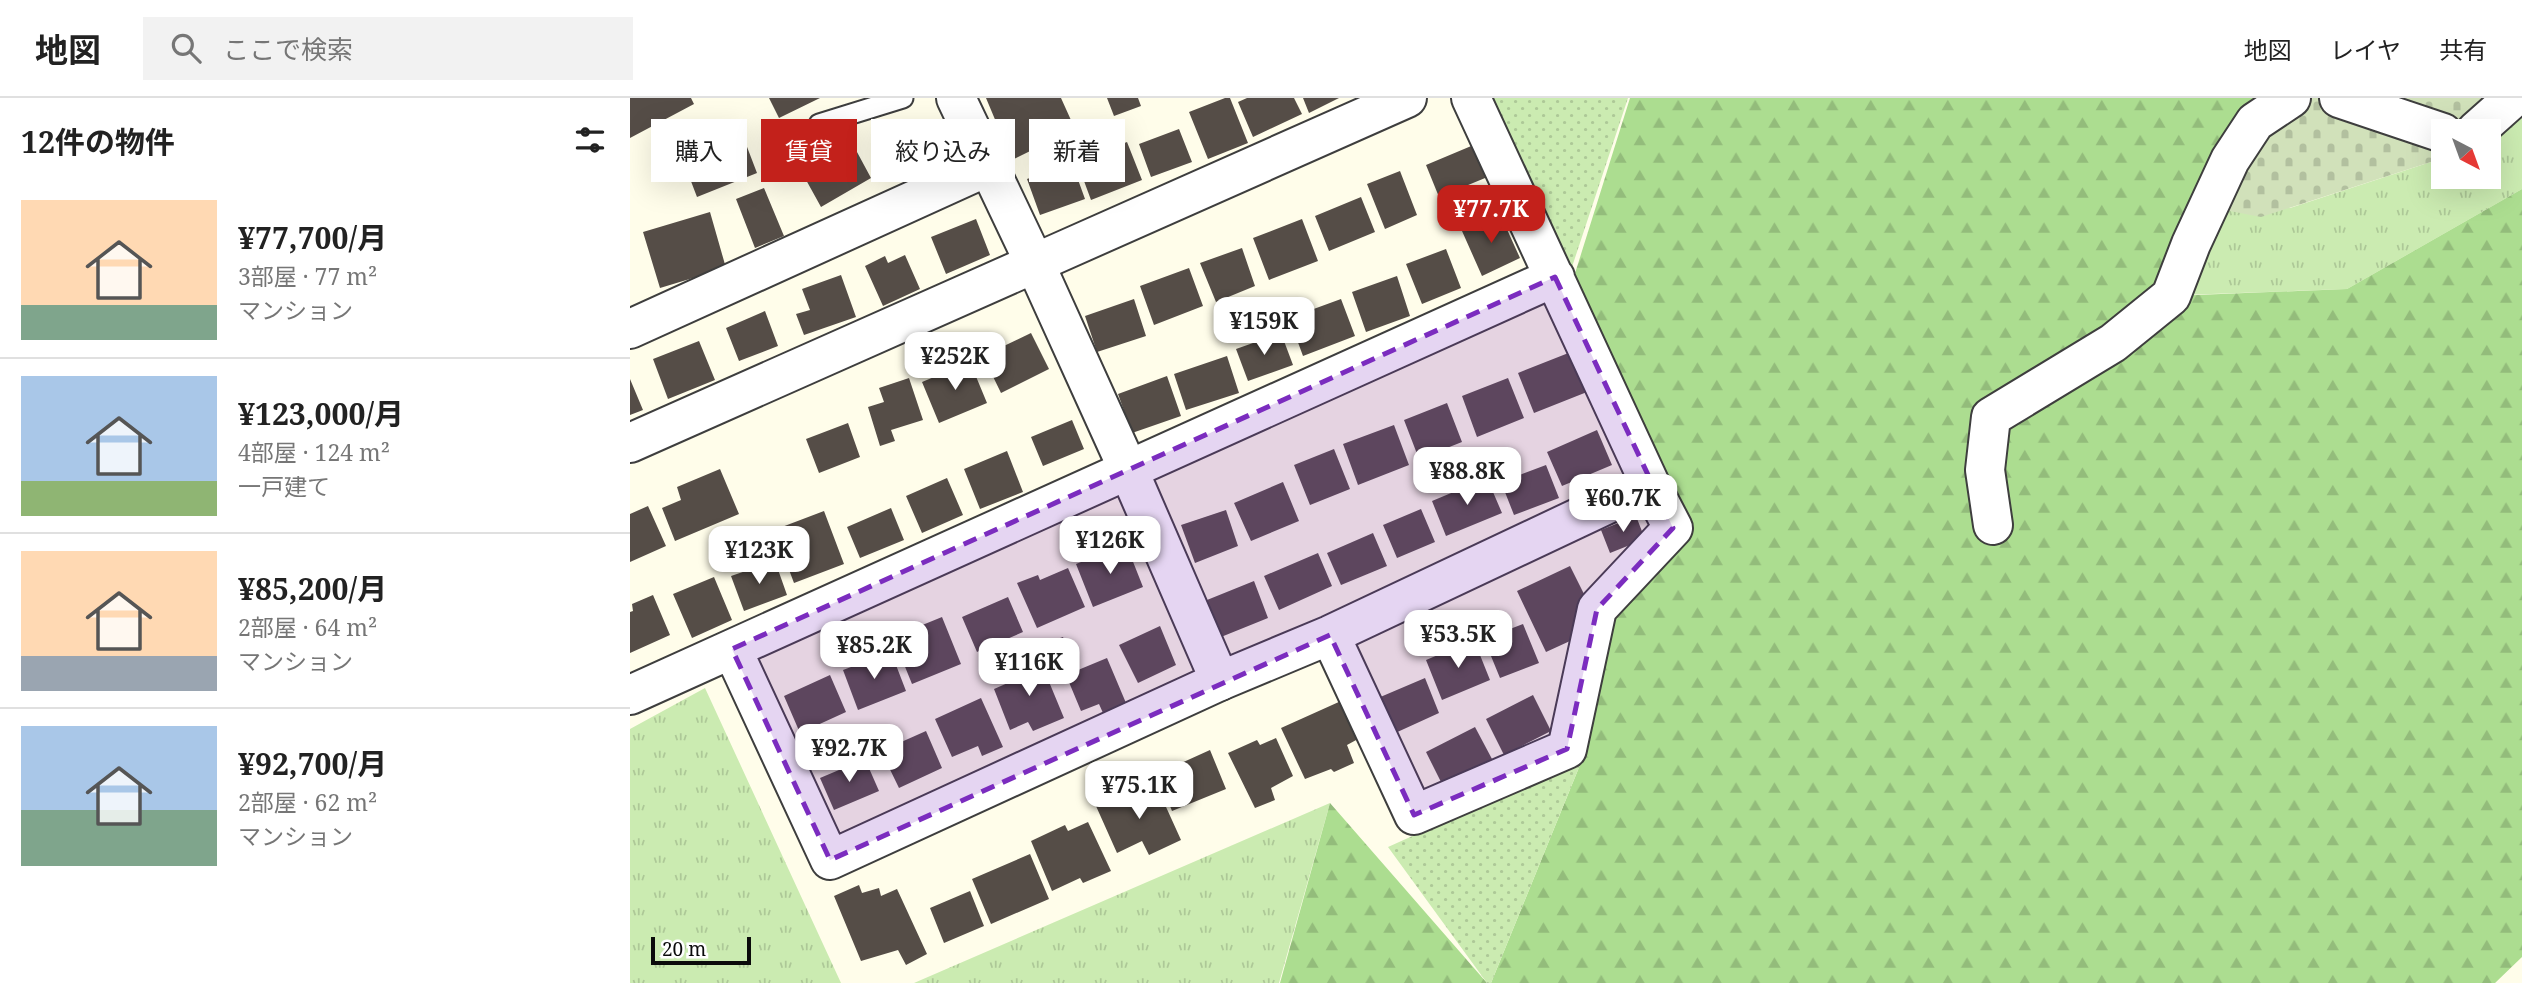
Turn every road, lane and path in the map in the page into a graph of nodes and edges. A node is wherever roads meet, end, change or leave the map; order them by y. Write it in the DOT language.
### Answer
graph roads {
  1 [pos="903,98"];
  2 [pos="956,98"];
  3 [pos="1408,98"];
  4 [pos="1471,98"];
  5 [pos="2291,98"];
  6 [pos="2339,98"];
  7 [pos="2513,98"];
  8 [pos="834,119"];
  9 [pos="965,119"];
  10 [pos="2489,119"];
  11 [pos="2431,129"];
  12 [pos="954,182"];
  13 [pos="994,182"];
  14 [pos="1035,264"];
  15 [pos="1555,277"];
  16 [pos="630,330"];
  17 [pos="630,443"];
  18 [pos="1128,469"];
  19 [pos="1650,484"];
  20 [pos="1993,525"];
  21 [pos="1330,635"];
  22 [pos="732,649"];
  23 [pos="1220,681"];
  24 [pos="630,695"];
  1 -- 8 [label="lane"];
  2 -- 9 [label="street"];
  3 -- 14 [label="street"];
  4 -- 15 [label="street"];
  5 -- 20 [label="street"];
  6 -- 11 [label="street"];
  7 -- 10 [label="street"];
  12 -- 16 [label="street"];
  13 -- 14 [label="street"];
  14 -- 17 [label="street"];
  14 -- 18 [label="street"];
  15 -- 18 [label="street"];
  15 -- 19 [label="street"];
  18 -- 22 [label="street"];
  18 -- 23 [label="street"];
  19 -- 21 [label="street"];
  19 -- 21 [label="street"];
  21 -- 23 [label="street"];
  22 -- 23 [label="street"];
  22 -- 24 [label="street"];
}
